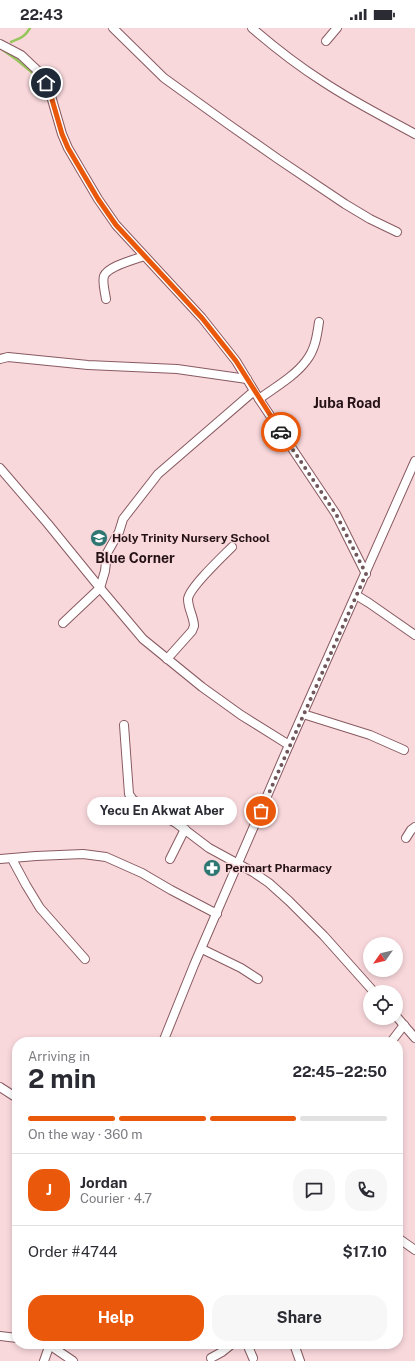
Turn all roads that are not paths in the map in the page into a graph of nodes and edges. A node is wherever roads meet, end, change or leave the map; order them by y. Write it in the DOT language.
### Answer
graph roads {
  1 [pos="113,28"];
  2 [pos="252,28"];
  3 [pos="337,28"];
  4 [pos="326,42"];
  5 [pos="0,44"];
  6 [pos="415,134"];
  7 [pos="397,232"];
  8 [pos="144,256"];
  9 [pos="106,299"];
  10 [pos="319,322"];
  11 [pos="0,359"];
  12 [pos="247,379"];
  13 [pos="254,390"];
  14 [pos="260,399"];
  15 [pos="415,461"];
  16 [pos="0,468"];
  17 [pos="232,548"];
  18 [pos="366,574"];
  19 [pos="100,588"];
  20 [pos="356,595"];
  21 [pos="63,623"];
  22 [pos="415,635"];
  23 [pos="166,659"];
  24 [pos="303,714"];
  25 [pos="124,725"];
  26 [pos="289,745"];
  27 [pos="404,750"];
  28 [pos="415,827"];
  29 [pos="186,829"];
  30 [pos="406,838"];
  31 [pos="0,859"];
  32 [pos="12,859"];
  33 [pos="170,859"];
  34 [pos="238,864"];
  35 [pos="217,914"];
  36 [pos="202,949"];
  37 [pos="85,960"];
  38 [pos="258,979"];
  39 [pos="368,985"];
  40 [pos="404,1025"];
  41 [pos="166,1037"];
  42 [pos="395,1037"];
  43 [pos="415,1038"];
  44 [pos="0,1087"];
  45 [pos="12,1095"];
  46 [pos="403,1242"];
  47 [pos="415,1250"];
  48 [pos="0,1336"];
  49 [pos="12,1337"];
  50 [pos="48,1349"];
  51 [pos="56,1349"];
  52 [pos="226,1349"];
  53 [pos="249,1349"];
  54 [pos="296,1349"];
  55 [pos="211,1358"];
  56 [pos="253,1358"];
  57 [pos="44,1361"];
  58 [pos="73,1361"];
  59 [pos="300,1361"];
  1 -- 7 [label="street"];
  2 -- 6 [label="street"];
  3 -- 4 [label="street"];
  5 -- 8 [label="street"];
  8 -- 9 [label="street"];
  8 -- 12 [label="street"];
  10 -- 14 [label="street"];
  11 -- 12 [label="street"];
  12 -- 13 [label="street"];
  13 -- 14 [label="street"];
  13 -- 19 [label="street"];
  14 -- 18 [label="street"];
  15 -- 18 [label="street"];
  16 -- 19 [label="street"];
  17 -- 23 [label="street"];
  18 -- 20 [label="street"];
  19 -- 21 [label="street"];
  19 -- 23 [label="street"];
  20 -- 22 [label="street"];
  20 -- 24 [label="street"];
  23 -- 26 [label="street"];
  24 -- 26 [label="street"];
  24 -- 27 [label="street"];
  25 -- 29 [label="street"];
  26 -- 34 [label="street"];
  28 -- 30 [label="street"];
  29 -- 33 [label="street"];
  29 -- 34 [label="street"];
  31 -- 32 [label="street"];
  32 -- 35 [label="street"];
  32 -- 37 [label="street"];
  34 -- 35 [label="street"];
  34 -- 39 [label="street"];
  35 -- 36 [label="street"];
  36 -- 38 [label="street"];
  36 -- 41 [label="street"];
  40 -- 42 [label="street"];
  40 -- 43 [label="street"];
  44 -- 45 [label="street"];
  46 -- 47 [label="street"];
  48 -- 49 [label="street"];
  50 -- 57 [label="street"];
  51 -- 58 [label="street"];
  52 -- 55 [label="street"];
  53 -- 56 [label="street"];
  54 -- 59 [label="street"];
}
